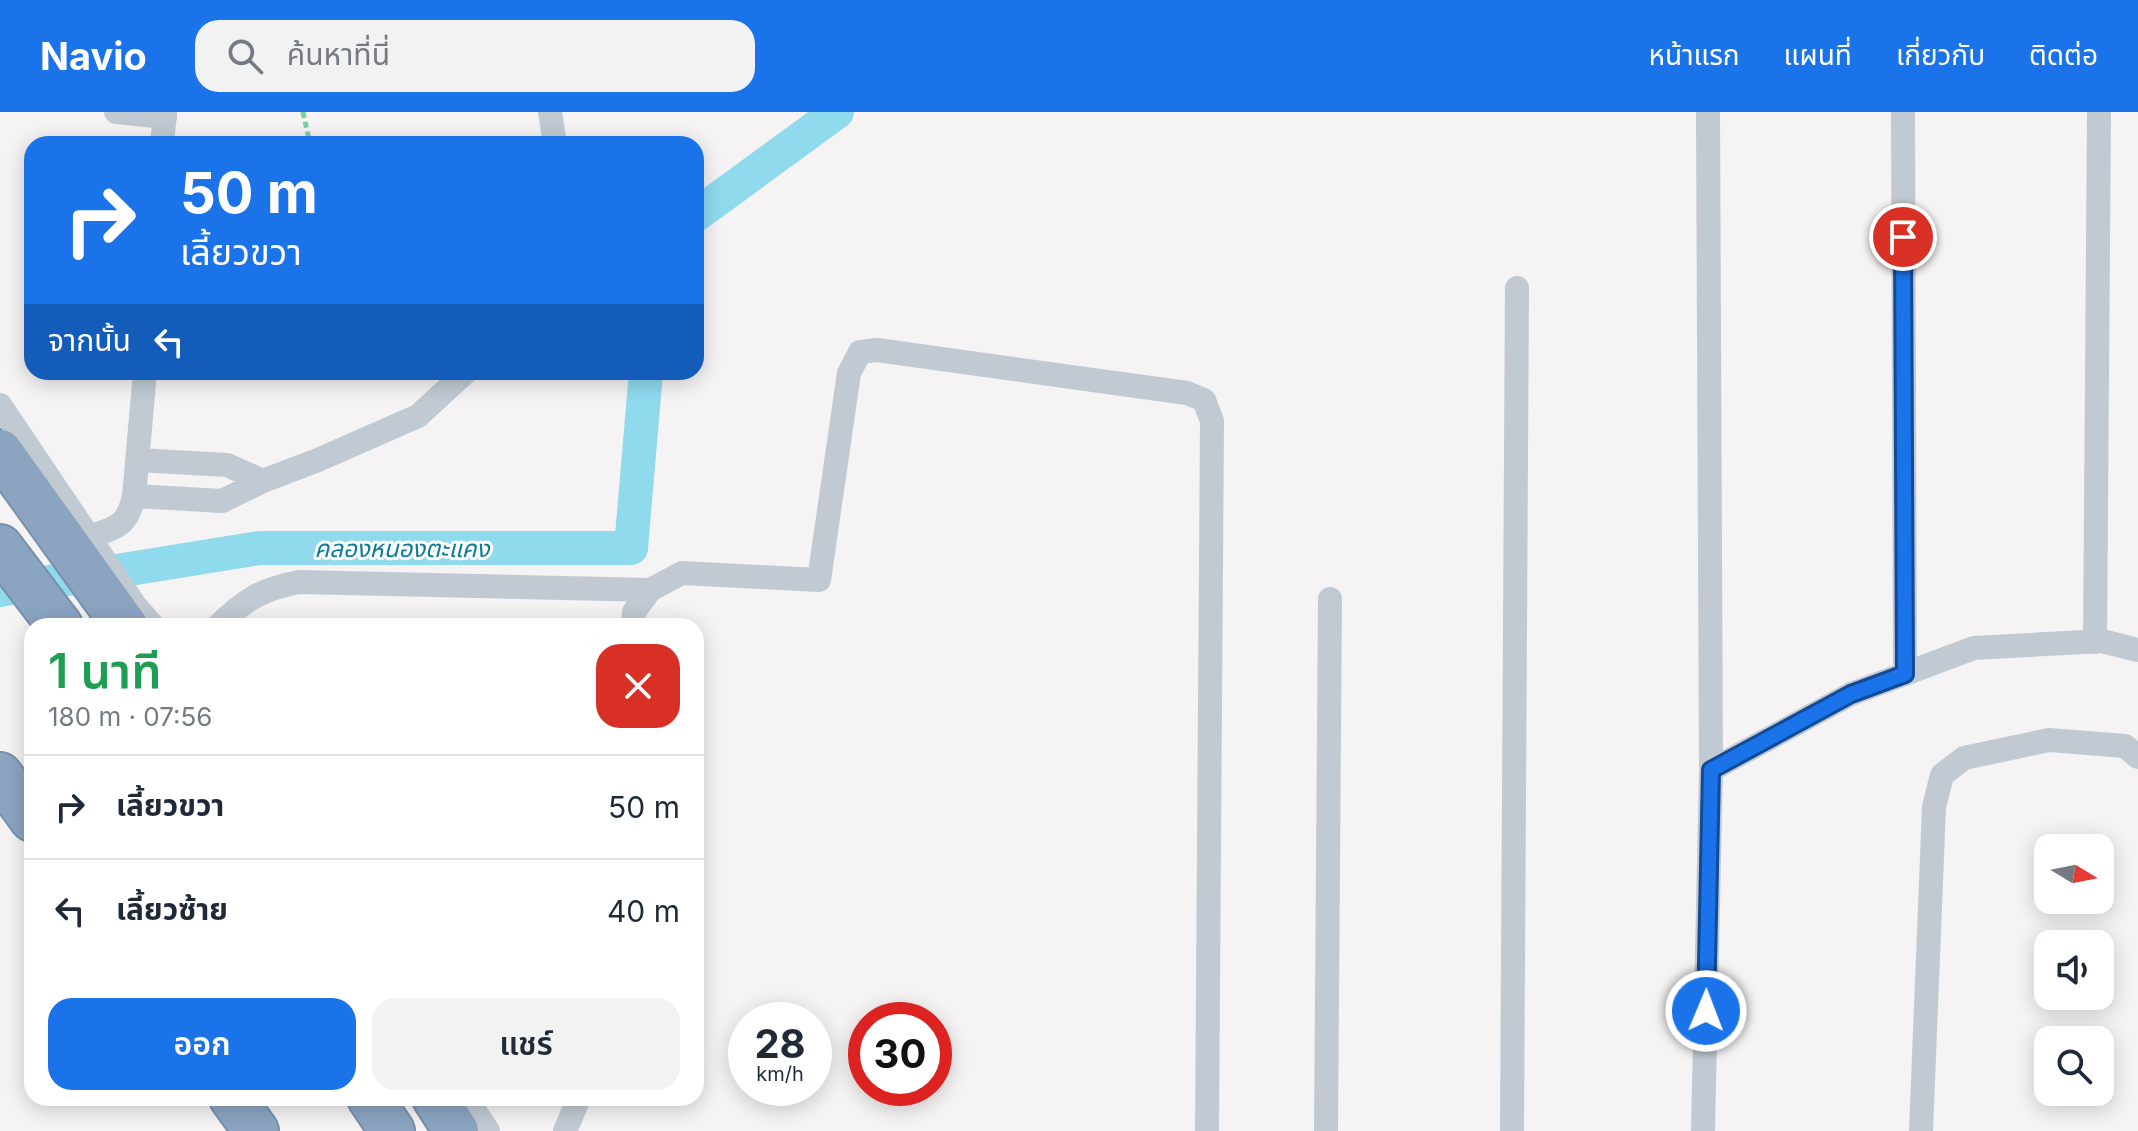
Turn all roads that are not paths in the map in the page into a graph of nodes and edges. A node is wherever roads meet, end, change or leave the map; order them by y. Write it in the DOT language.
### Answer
graph roads {
  1 [pos="116,112"];
  2 [pos="550,112"];
  3 [pos="1708,112"];
  4 [pos="1903,112"];
  5 [pos="2099,112"];
  6 [pos="165,114"];
  7 [pos="163,136"];
  8 [pos="554,136"];
  9 [pos="1517,288"];
  10 [pos="144,380"];
  11 [pos="457,380"];
  12 [pos="0,405"];
  13 [pos="0,452"];
  14 [pos="138,460"];
  15 [pos="263,481"];
  16 [pos="134,496"];
  17 [pos="94,546"];
  18 [pos="0,547"];
  19 [pos="650,590"];
  20 [pos="1330,599"];
  21 [pos="130,615"];
  22 [pos="54,618"];
  23 [pos="227,618"];
  24 [pos="634,618"];
  25 [pos="2095,642"];
  26 [pos="2138,650"];
  27 [pos="1905,674"];
  28 [pos="2138,757"];
  29 [pos="1711,770"];
  30 [pos="0,775"];
  31 [pos="24,808"];
  32 [pos="238,1106"];
  33 [pos="375,1106"];
  34 [pos="440,1106"];
  35 [pos="471,1106"];
  36 [pos="576,1106"];
  37 [pos="256,1131"];
  38 [pos="392,1131"];
  39 [pos="456,1131"];
  40 [pos="488,1131"];
  41 [pos="565,1131"];
  42 [pos="1207,1131"];
  43 [pos="1326,1131"];
  44 [pos="1512,1131"];
  45 [pos="1703,1131"];
  46 [pos="1921,1131"];
  1 -- 6 [label="street"];
  2 -- 8 [label="street"];
  3 -- 29 [label="street"];
  4 -- 27 [label="street"];
  5 -- 25 [label="street"];
  6 -- 7 [label="street"];
  9 -- 44 [label="street"];
  10 -- 14 [label="street"];
  11 -- 15 [label="street"];
  12 -- 17 [label="street"];
  13 -- 21 [label="highway"];
  14 -- 15 [label="street"];
  14 -- 16 [label="street"];
  15 -- 16 [label="street"];
  16 -- 17 [label="street"];
  17 -- 21 [label="street"];
  18 -- 22 [label="highway"];
  19 -- 23 [label="street"];
  19 -- 24 [label="street"];
  19 -- 42 [label="street"];
  20 -- 43 [label="street"];
  25 -- 26 [label="street"];
  25 -- 27 [label="street"];
  27 -- 29 [label="street"];
  28 -- 46 [label="street"];
  29 -- 45 [label="street"];
  30 -- 31 [label="highway"];
  32 -- 37 [label="highway"];
  33 -- 38 [label="highway"];
  34 -- 39 [label="highway"];
  35 -- 40 [label="street"];
  36 -- 41 [label="street"];
}
